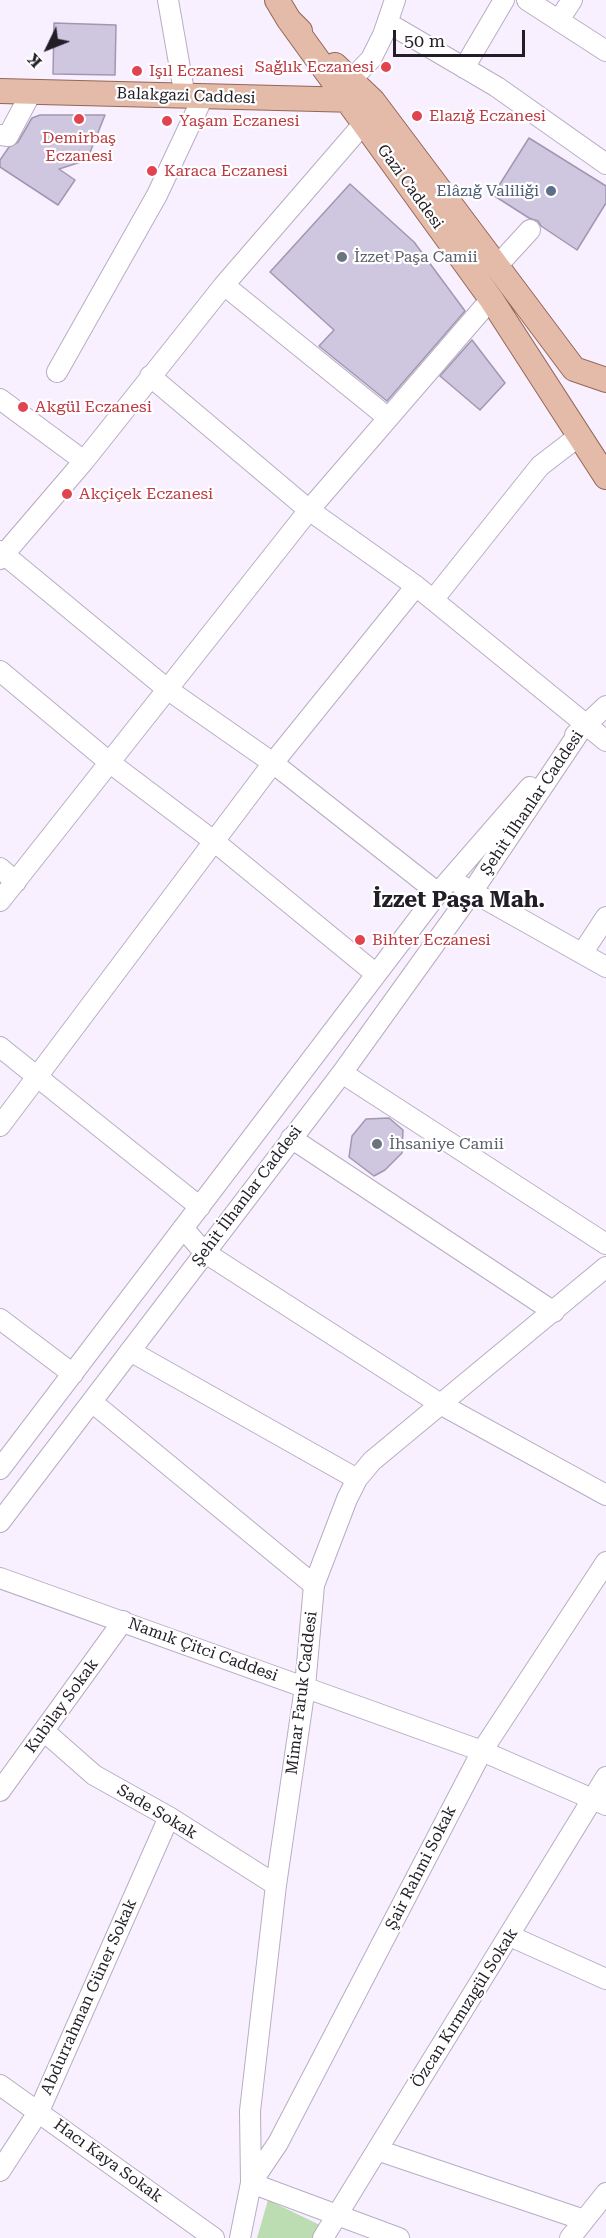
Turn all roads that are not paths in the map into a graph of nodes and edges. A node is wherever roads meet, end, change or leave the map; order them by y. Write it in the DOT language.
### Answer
graph roads {
  1 [pos="168,0"];
  2 [pos="395,0"];
  3 [pos="504,0"];
  4 [pos="527,0"];
  5 [pos="572,0"];
  6 [pos="283,10"];
  7 [pos="559,20"];
  8 [pos="388,23"];
  9 [pos="606,51"];
  10 [pos="464,68"];
  11 [pos="349,90"];
  12 [pos="0,91"];
  13 [pos="32,91"];
  14 [pos="194,97"];
  15 [pos="368,112"];
  16 [pos="3,140"];
  17 [pos="606,164"];
  18 [pos="530,230"];
  19 [pos="497,266"];
  20 [pos="224,285"];
  21 [pos="491,299"];
  22 [pos="57,372"];
  23 [pos="150,376"];
  24 [pos="606,380"];
  25 [pos="0,399"];
  26 [pos="387,417"];
  27 [pos="579,436"];
  28 [pos="84,461"];
  29 [pos="603,465"];
  30 [pos="309,510"];
  31 [pos="1,555"];
  32 [pos="416,586"];
  33 [pos="433,600"];
  34 [pos="0,671"];
  35 [pos="167,689"];
  36 [pos="606,706"];
  37 [pos="584,725"];
  38 [pos="606,741"];
  39 [pos="109,762"];
  40 [pos="273,763"];
  41 [pos="215,842"];
  42 [pos="0,868"];
  43 [pos="451,878"];
  44 [pos="16,882"];
  45 [pos="472,892"];
  46 [pos="438,893"];
  47 [pos="0,901"];
  48 [pos="606,917"];
  49 [pos="583,952"];
  50 [pos="606,967"];
  51 [pos="376,974"];
  52 [pos="0,1047"];
  53 [pos="342,1073"];
  54 [pos="37,1077"];
  55 [pos="0,1126"];
  56 [pos="291,1138"];
  57 [pos="200,1207"];
  58 [pos="183,1228"];
  59 [pos="606,1244"];
  60 [pos="204,1252"];
  61 [pos="606,1268"];
  62 [pos="554,1312"];
  63 [pos="0,1319"];
  64 [pos="130,1351"];
  65 [pos="73,1374"];
  66 [pos="92,1402"];
  67 [pos="441,1405"];
  68 [pos="0,1469"];
  69 [pos="357,1479"];
  70 [pos="606,1495"];
  71 [pos="0,1522"];
  72 [pos="606,1562"];
  73 [pos="0,1578"];
  74 [pos="314,1585"];
  75 [pos="123,1621"];
  76 [pos="304,1687"];
  77 [pos="44,1731"];
  78 [pos="482,1751"];
  79 [pos="606,1777"];
  80 [pos="0,1791"];
  81 [pos="600,1802"];
  82 [pos="169,1817"];
  83 [pos="276,1885"];
  84 [pos="510,1936"];
  85 [pos="606,1979"];
  86 [pos="0,2085"];
  87 [pos="39,2111"];
  88 [pos="377,2150"];
  89 [pos="0,2171"];
  90 [pos="251,2183"];
  91 [pos="606,2193"];
  92 [pos="337,2214"];
  93 [pos="584,2220"];
  94 [pos="214,2238"];
  95 [pos="240,2238"];
  96 [pos="323,2238"];
  97 [pos="399,2238"];
  98 [pos="570,2238"];
  1 -- 14 [label="street"];
  2 -- 8 [label="street"];
  3 -- 10 [label="street"];
  4 -- 7 [label="street"];
  5 -- 7 [label="street"];
  6 -- 11 [label="main road"];
  7 -- 9 [label="street"];
  8 -- 10 [label="street"];
  8 -- 11 [label="street"];
  10 -- 17 [label="street"];
  11 -- 14 [label="main road, Balakgazi Caddesi"];
  11 -- 15 [label="main road"];
  12 -- 13 [label="main road, Balakgazi Caddesi"];
  13 -- 14 [label="main road, Balakgazi Caddesi"];
  13 -- 16 [label="street"];
  14 -- 22 [label="street"];
  15 -- 19 [label="main road"];
  15 -- 20 [label="street"];
  15 -- 21 [label="main road, Gazi Caddesi"];
  18 -- 19 [label="street"];
  19 -- 24 [label="main road"];
  20 -- 23 [label="street"];
  20 -- 26 [label="street"];
  21 -- 26 [label="street"];
  21 -- 27 [label="main road, Gazi Caddesi"];
  23 -- 28 [label="street"];
  23 -- 30 [label="street"];
  25 -- 28 [label="street"];
  26 -- 30 [label="street"];
  27 -- 29 [label="main road, Gazi Caddesi"];
  27 -- 33 [label="street"];
  28 -- 31 [label="street"];
  30 -- 32 [label="street"];
  30 -- 35 [label="street"];
  31 -- 35 [label="street"];
  32 -- 33 [label="street"];
  32 -- 40 [label="street"];
  33 -- 37 [label="street"];
  34 -- 39 [label="street"];
  35 -- 39 [label="street"];
  35 -- 40 [label="street"];
  36 -- 37 [label="street"];
  37 -- 38 [label="street"];
  37 -- 43 [label="street, Şehit İlhanlar Caddesi"];
  37 -- 45 [label="street, Şehit İlhanlar Caddesi"];
  39 -- 41 [label="street"];
  39 -- 44 [label="street"];
  40 -- 41 [label="street"];
  40 -- 46 [label="street"];
  41 -- 51 [label="street"];
  41 -- 54 [label="street"];
  42 -- 44 [label="street"];
  43 -- 45 [label="street"];
  43 -- 46 [label="street, Şehit İlhanlar Caddesi"];
  44 -- 47 [label="street"];
  45 -- 49 [label="street"];
  45 -- 53 [label="street, Şehit İlhanlar Caddesi"];
  46 -- 51 [label="street, Şehit İlhanlar Caddesi"];
  48 -- 49 [label="street"];
  49 -- 50 [label="street"];
  51 -- 57 [label="street, Şehit İlhanlar Caddesi"];
  52 -- 54 [label="street"];
  53 -- 56 [label="street, Şehit İlhanlar Caddesi"];
  53 -- 59 [label="street"];
  54 -- 55 [label="street"];
  54 -- 57 [label="street"];
  56 -- 60 [label="street, Şehit İlhanlar Caddesi"];
  56 -- 62 [label="street"];
  57 -- 58 [label="street, Şehit İlhanlar Caddesi"];
  58 -- 60 [label="street"];
  58 -- 65 [label="street, Şehit İlhanlar Caddesi"];
  60 -- 64 [label="street, Şehit İlhanlar Caddesi"];
  60 -- 67 [label="street"];
  61 -- 62 [label="street, Mimar Faruk Caddesi"];
  62 -- 67 [label="street, Mimar Faruk Caddesi"];
  63 -- 65 [label="street"];
  64 -- 66 [label="street, Şehit İlhanlar Caddesi"];
  64 -- 69 [label="street"];
  65 -- 68 [label="street, Şehit İlhanlar Caddesi"];
  66 -- 71 [label="street, Şehit İlhanlar Caddesi"];
  66 -- 74 [label="street"];
  67 -- 69 [label="street, Mimar Faruk Caddesi"];
  67 -- 70 [label="street"];
  69 -- 74 [label="street, Mimar Faruk Caddesi"];
  72 -- 78 [label="street, Şair Rahmi Sokak"];
  73 -- 75 [label="street, Namık Çitci Caddesi"];
  74 -- 76 [label="street, Mimar Faruk Caddesi"];
  75 -- 76 [label="street, Namık Çitci Caddesi"];
  75 -- 77 [label="street, Kubilay Sokak"];
  76 -- 78 [label="street, Namık Çitci Caddesi"];
  76 -- 83 [label="street, Mimar Faruk Caddesi"];
  77 -- 80 [label="street, Kubilay Sokak"];
  77 -- 82 [label="street, Sade Sokak"];
  78 -- 81 [label="street, Namık Çitci Caddesi"];
  78 -- 90 [label="street, Şair Rahmi Sokak"];
  79 -- 81 [label="street, Özcan Kırmızıgül Sokak"];
  81 -- 84 [label="street, Özcan Kırmızıgül Sokak"];
  82 -- 83 [label="street, Sade Sokak"];
  82 -- 87 [label="street, Abdurrahman Güner Sokak"];
  83 -- 90 [label="street, Mimar Faruk Caddesi"];
  84 -- 85 [label="street"];
  84 -- 88 [label="street, Özcan Kırmızıgül Sokak"];
  86 -- 87 [label="street, Hacı Kaya Sokak"];
  87 -- 89 [label="street, Abdurrahman Güner Sokak"];
  87 -- 94 [label="street, Hacı Kaya Sokak"];
  88 -- 92 [label="street, Özcan Kırmızıgül Sokak"];
  88 -- 93 [label="street"];
  90 -- 92 [label="street"];
  90 -- 95 [label="street, Mimar Faruk Caddesi"];
  91 -- 93 [label="street"];
  92 -- 96 [label="street, Özcan Kırmızıgül Sokak"];
  92 -- 97 [label="street"];
  93 -- 98 [label="street"];
}
